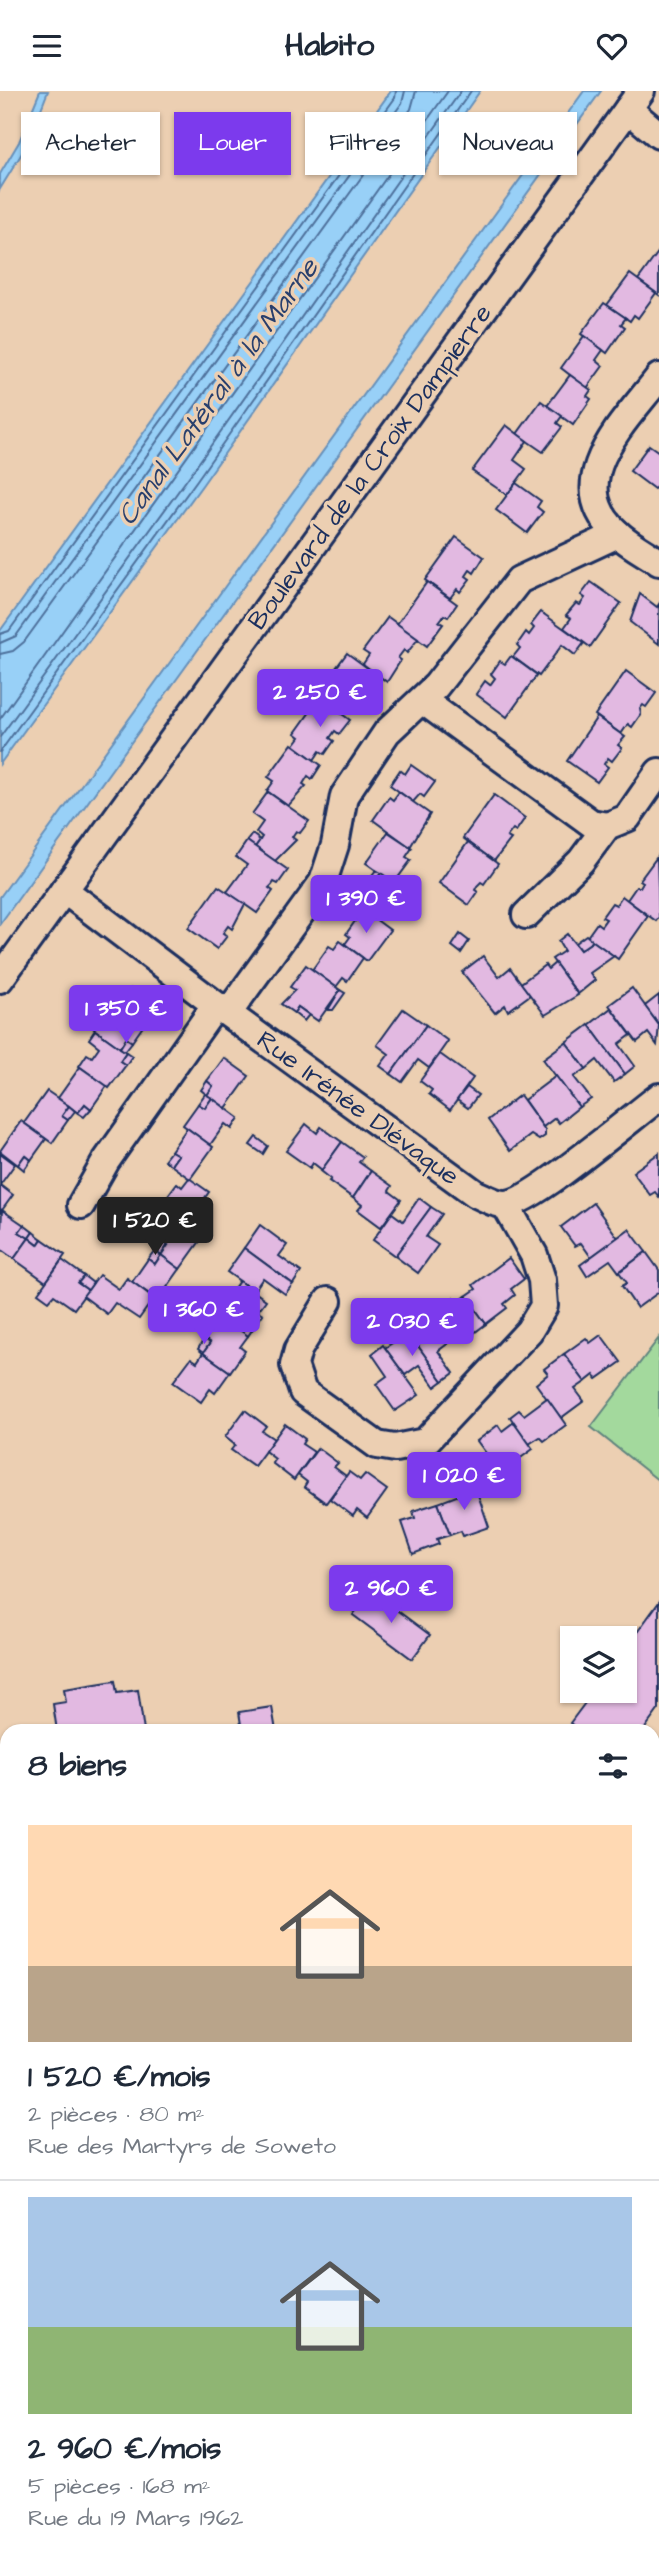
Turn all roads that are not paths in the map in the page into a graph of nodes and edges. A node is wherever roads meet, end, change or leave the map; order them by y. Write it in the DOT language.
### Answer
graph roads {
  1 [pos="634,100"];
  2 [pos="659,135"];
  3 [pos="659,377"];
  4 [pos="618,534"];
  5 [pos="659,562"];
  6 [pos="422,700"];
  7 [pos="659,772"];
  8 [pos="607,827"];
  9 [pos="64,890"];
  10 [pos="526,915"];
  11 [pos="0,979"];
  12 [pos="222,1009"];
  13 [pos="659,1097"];
  14 [pos="505,1204"];
  15 [pos="81,1205"];
  16 [pos="328,1301"];
  1 -- 2 [label="street"];
  1 -- 9 [label="street, Boulevard de la Croix Dampierre"];
  3 -- 4 [label="street"];
  4 -- 5 [label="street"];
  4 -- 6 [label="street"];
  6 -- 8 [label="street"];
  6 -- 12 [label="street"];
  7 -- 8 [label="street"];
  8 -- 10 [label="street"];
  9 -- 11 [label="street, Boulevard de la Croix Dampierre"];
  9 -- 12 [label="street, Rue Irénée Dlévaque"];
  12 -- 14 [label="street, Rue Irénée Dlévaque"];
  12 -- 15 [label="street"];
  13 -- 14 [label="street"];
  14 -- 16 [label="street"];
}
